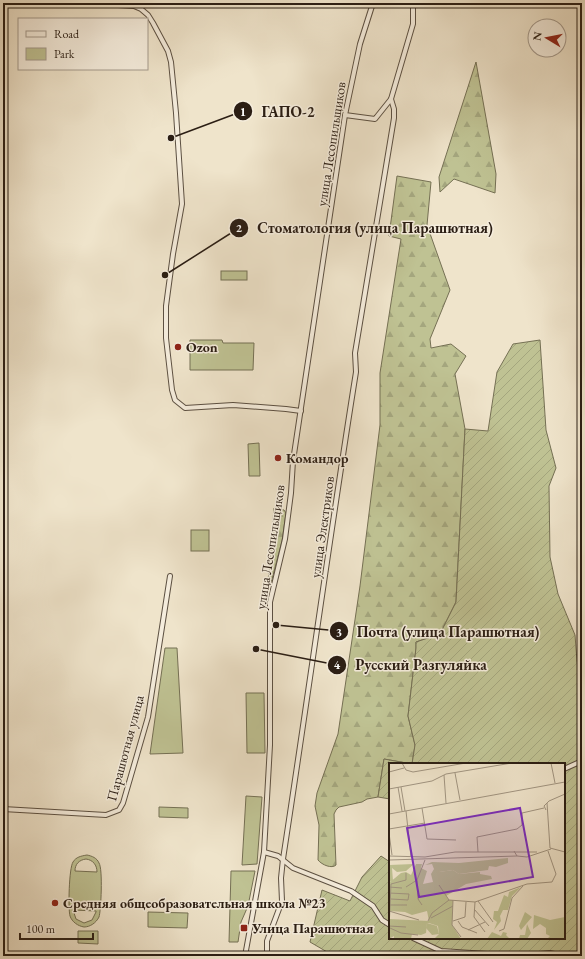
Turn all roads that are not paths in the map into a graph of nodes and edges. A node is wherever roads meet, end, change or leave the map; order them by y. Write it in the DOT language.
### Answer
graph roads {
  1 [pos="55,3"];
  2 [pos="373,3"];
  3 [pos="413,3"];
  4 [pos="391,100"];
  5 [pos="345,115"];
  6 [pos="301,411"];
  7 [pos="170,576"];
  8 [pos="582,761"];
  9 [pos="565,769"];
  10 [pos="3,809"];
  11 [pos="264,852"];
  12 [pos="283,860"];
  13 [pos="389,924"];
  14 [pos="415,939"];
  15 [pos="441,954"];
  16 [pos="3,956"];
  17 [pos="6,956"];
  18 [pos="245,956"];
  19 [pos="267,956"];
  20 [pos="563,956"];
  1 -- 6 [label="street"];
  2 -- 5 [label="street, улица Лесопильщиков"];
  3 -- 4 [label="street"];
  4 -- 5 [label="street"];
  4 -- 12 [label="street, улица Электриков"];
  5 -- 6 [label="street, улица Лесопильщиков"];
  6 -- 11 [label="street, улица Лесопильщиков"];
  7 -- 10 [label="street, Парашютная улица"];
  8 -- 9 [label="street"];
  11 -- 12 [label="street"];
  11 -- 18 [label="street, улица Лесопильщиков"];
  12 -- 13 [label="street"];
  12 -- 19 [label="street, улица Электриков"];
  14 -- 15 [label="street"];
  15 -- 20 [label="street"];
  16 -- 17 [label="street"];
}
